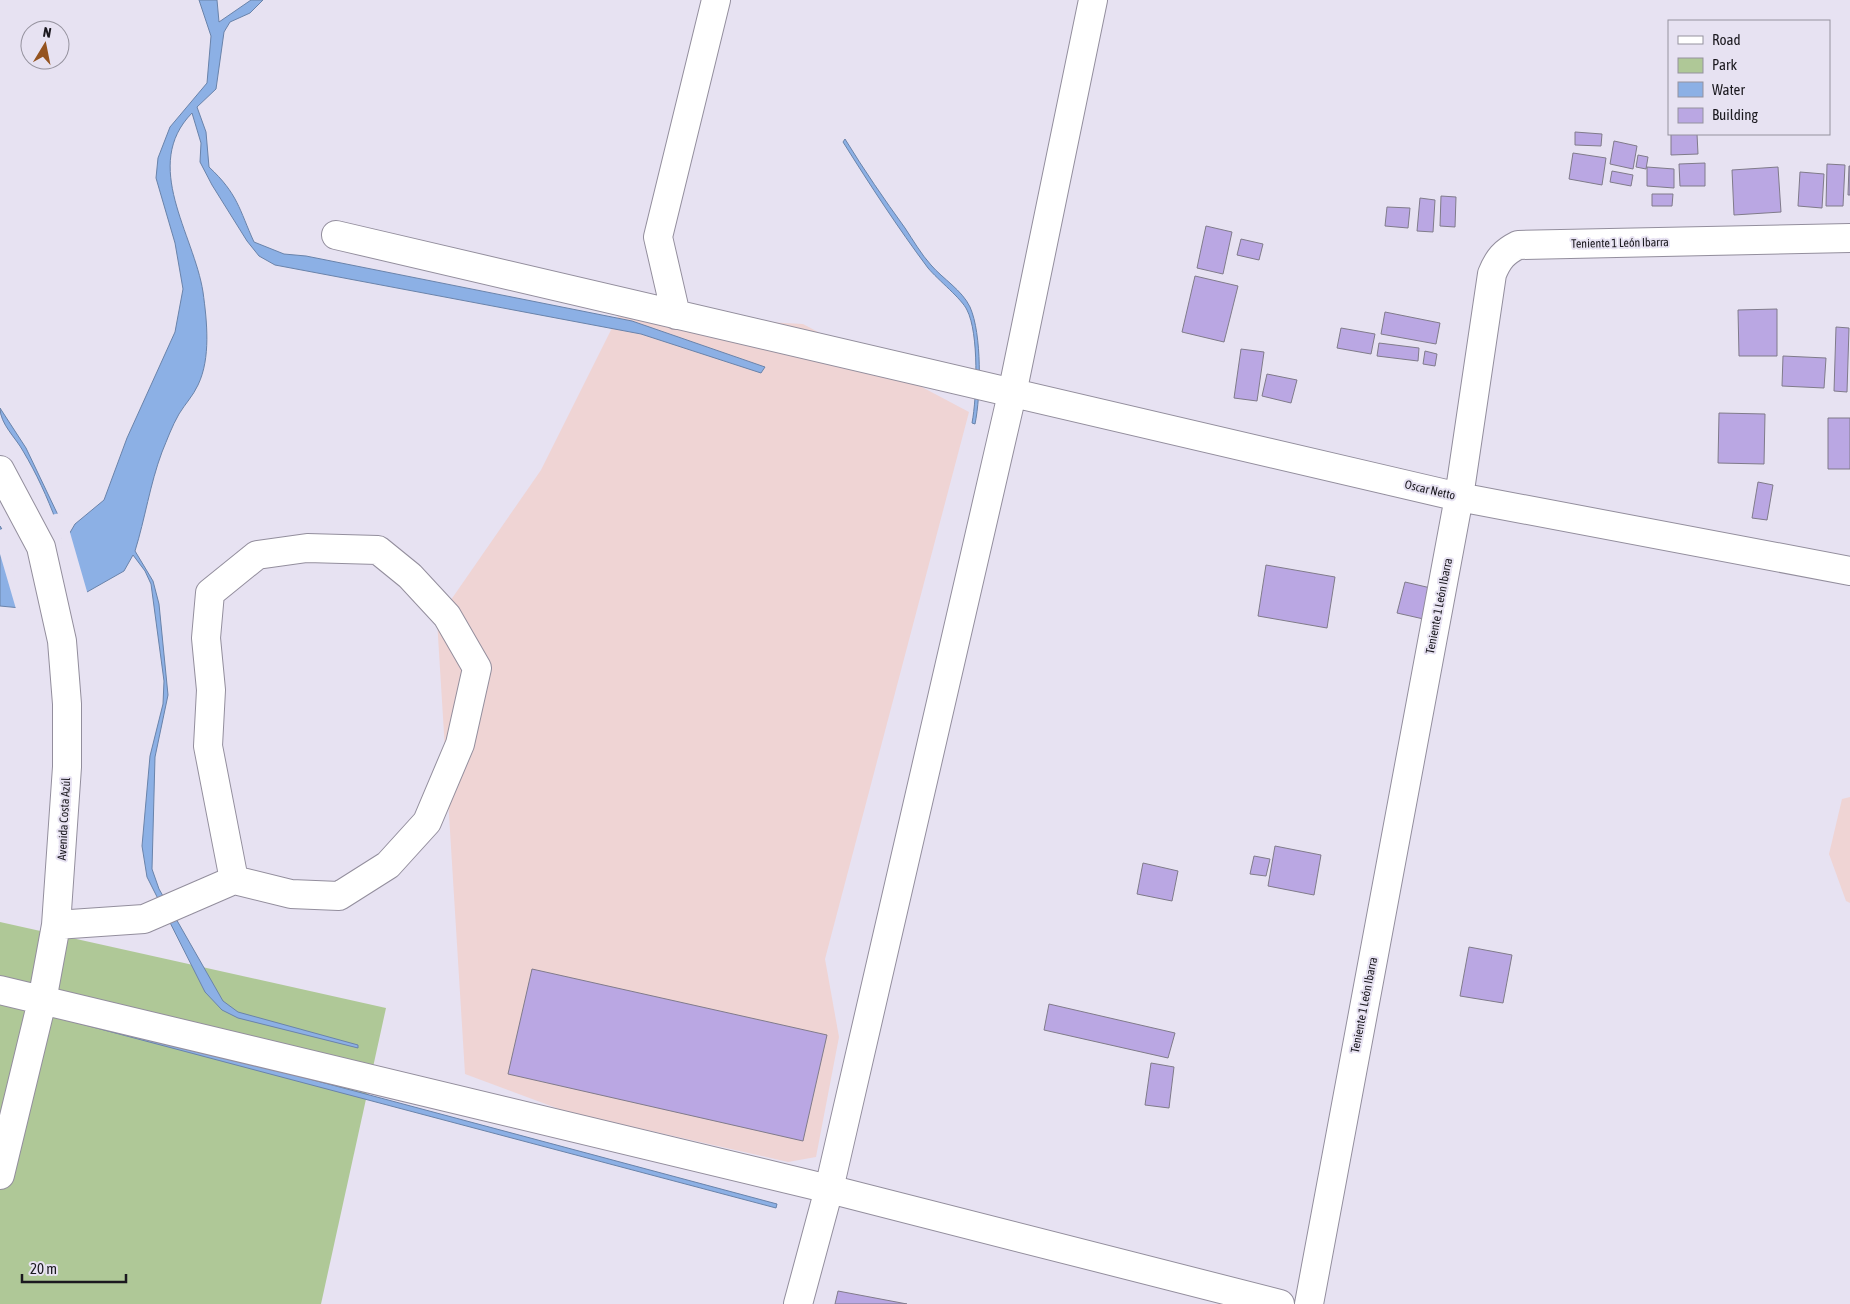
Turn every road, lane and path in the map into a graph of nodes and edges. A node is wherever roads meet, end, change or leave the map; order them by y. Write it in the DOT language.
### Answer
graph roads {
  1 [pos="716,0"];
  2 [pos="1093,0"];
  3 [pos="336,235"];
  4 [pos="1850,238"];
  5 [pos="676,314"];
  6 [pos="1012,394"];
  7 [pos="0,470"];
  8 [pos="1459,496"];
  9 [pos="1850,571"];
  10 [pos="234,880"];
  11 [pos="56,925"];
  12 [pos="0,990"];
  13 [pos="42,1001"];
  14 [pos="0,1175"];
  15 [pos="829,1188"];
  16 [pos="798,1304"];
  17 [pos="1280,1304"];
  18 [pos="1309,1304"];
  1 -- 5 [label="street"];
  2 -- 6 [label="street"];
  3 -- 5 [label="street, Oscar Netto"];
  4 -- 8 [label="street, Teniente 1 León Ibarra"];
  5 -- 6 [label="street, Oscar Netto"];
  6 -- 8 [label="street, Oscar Netto"];
  6 -- 15 [label="street"];
  7 -- 11 [label="street, Avenida Costa Azúl"];
  8 -- 9 [label="street, Oscar Netto"];
  8 -- 18 [label="street, Teniente 1 León Ibarra"];
  10 -- 10 [label="street"];
  10 -- 11 [label="street"];
  11 -- 13 [label="street, Avenida Costa Azúl"];
  12 -- 13 [label="street"];
  13 -- 14 [label="street, Avenida Costa Azúl"];
  13 -- 15 [label="street"];
  15 -- 16 [label="street"];
  15 -- 17 [label="street"];
}
